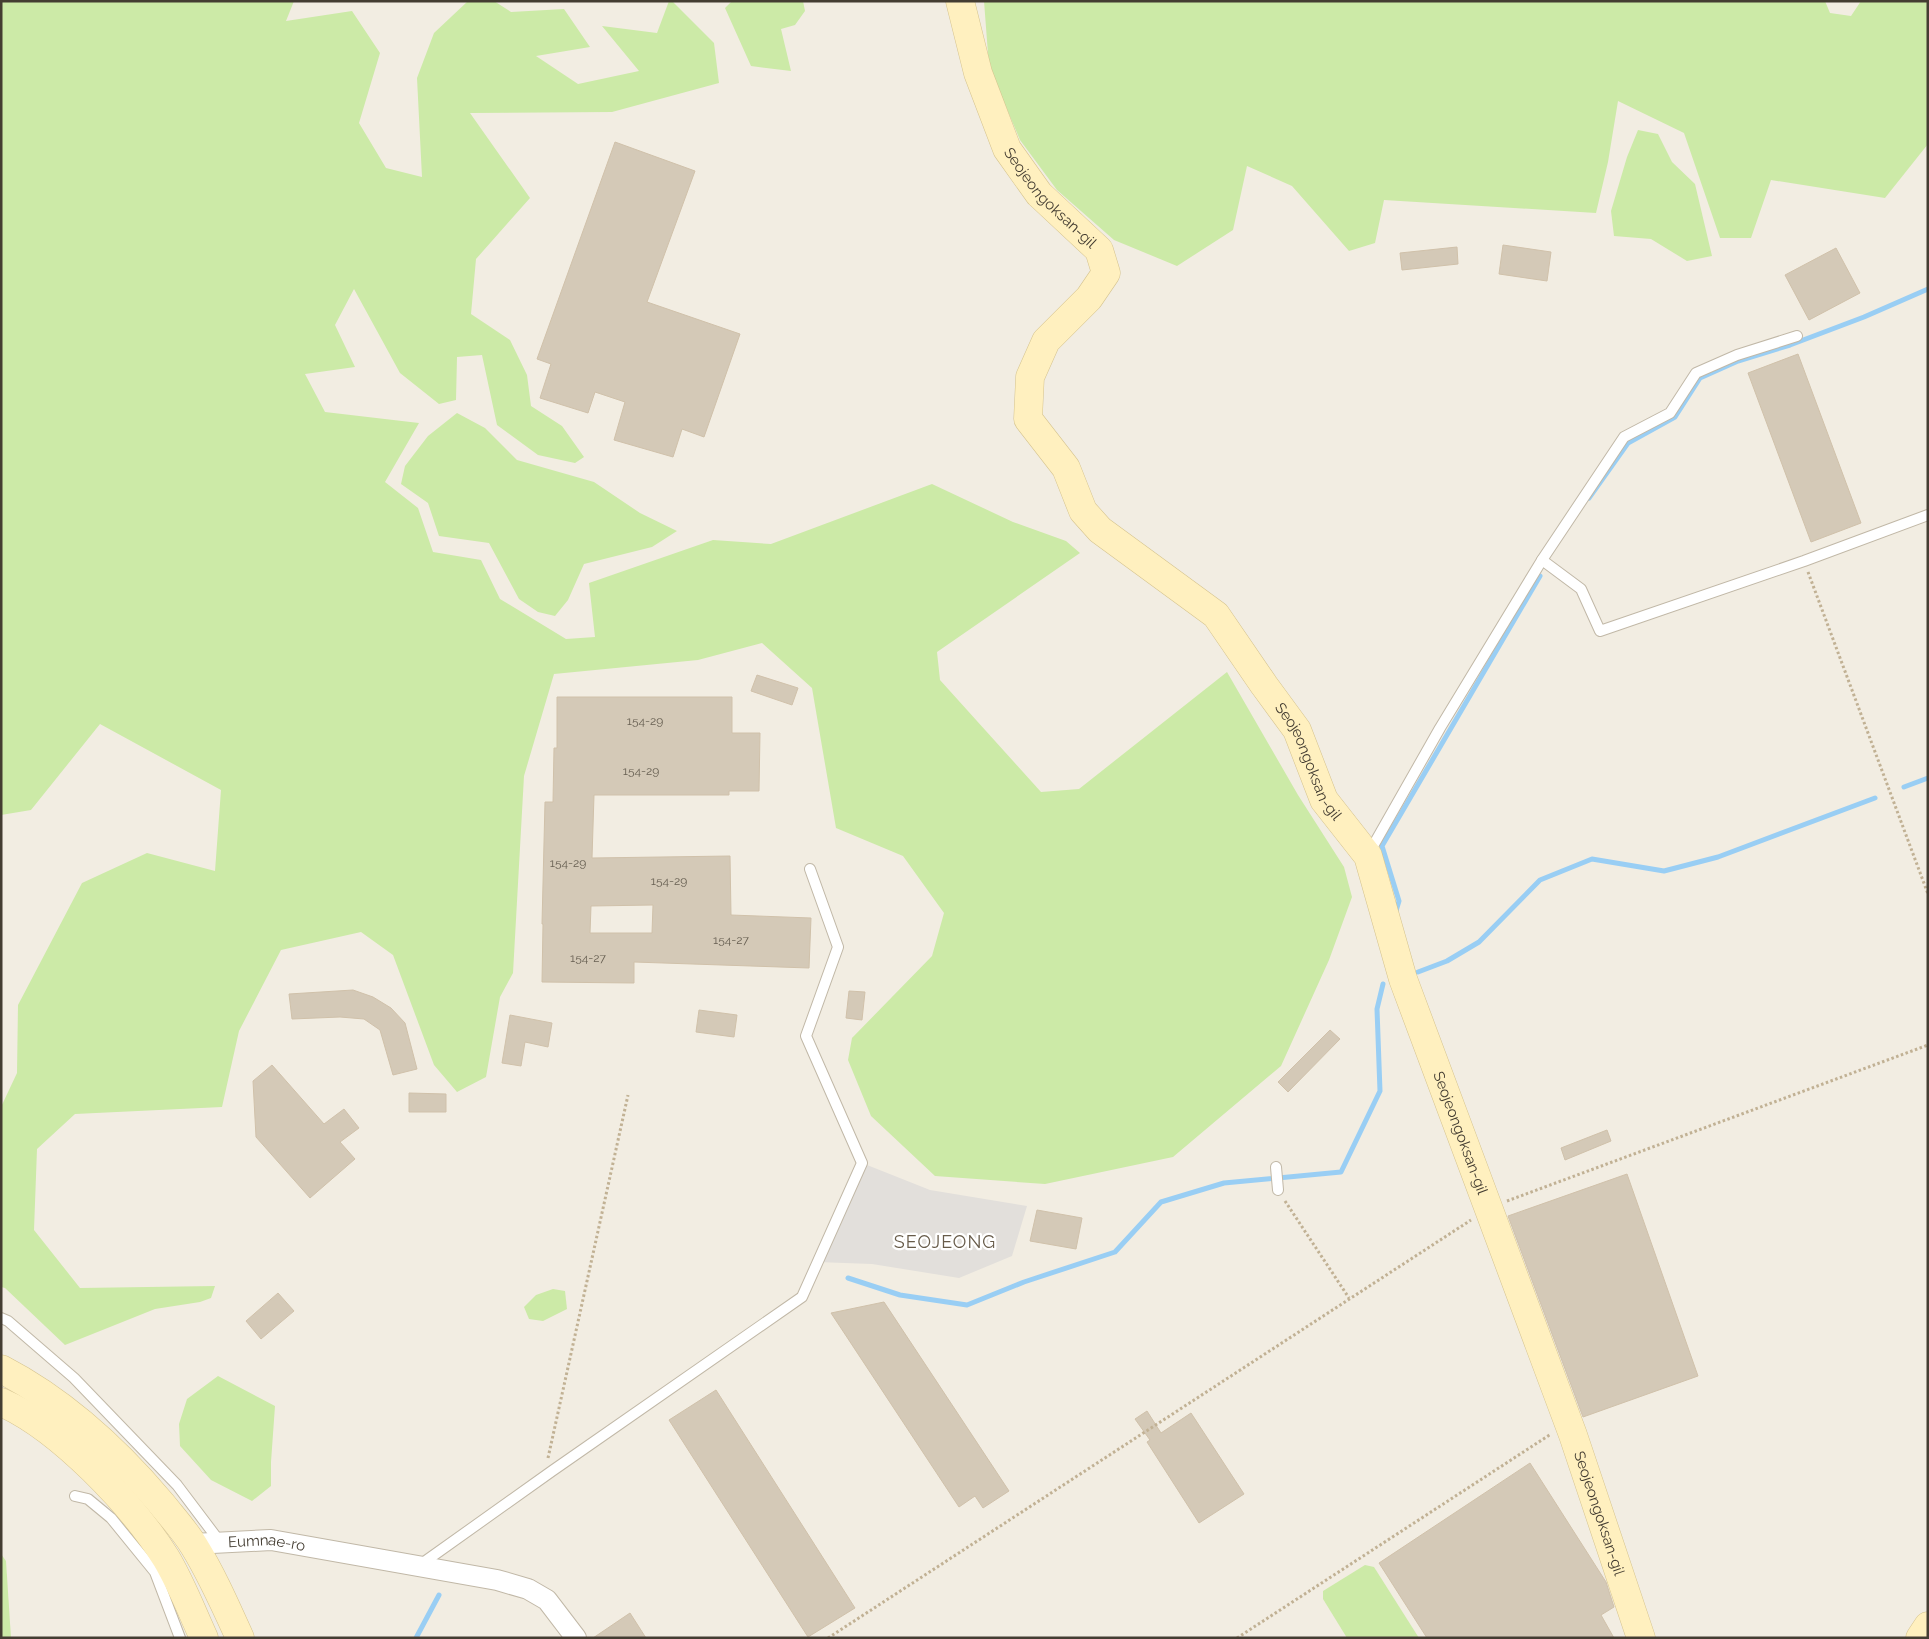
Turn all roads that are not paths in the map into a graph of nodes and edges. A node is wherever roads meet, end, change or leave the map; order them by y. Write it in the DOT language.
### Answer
graph roads {
  1 [pos="960,1"];
  2 [pos="1797,336"];
  3 [pos="1928,514"];
  4 [pos="1542,560"];
  5 [pos="1368,856"];
  6 [pos="810,869"];
  7 [pos="1276,1167"];
  8 [pos="1278,1190"];
  9 [pos="1,1318"];
  10 [pos="1,1369"];
  11 [pos="1,1402"];
  12 [pos="75,1496"];
  13 [pos="207,1543"];
  14 [pos="166,1559"];
  15 [pos="419,1566"];
  16 [pos="1928,1626"];
  17 [pos="1636,1636"];
  18 [pos="180,1638"];
  19 [pos="204,1638"];
  20 [pos="240,1638"];
  21 [pos="576,1638"];
  22 [pos="1920,1638"];
  1 -- 5 [label="street, Seojeongoksan-gil"];
  2 -- 4 [label="lane"];
  3 -- 4 [label="lane"];
  4 -- 5 [label="lane"];
  5 -- 17 [label="street, Seojeongoksan-gil"];
  6 -- 15 [label="lane"];
  7 -- 8 [label="lane"];
  9 -- 13 [label="lane"];
  10 -- 13 [label="street"];
  11 -- 14 [label="street"];
  12 -- 18 [label="lane"];
  13 -- 14 [label="street"];
  13 -- 15 [label="street, Eumnae-ro"];
  13 -- 20 [label="street"];
  14 -- 19 [label="street"];
  15 -- 21 [label="street, Eumnae-ro"];
  16 -- 22 [label="street"];
}
